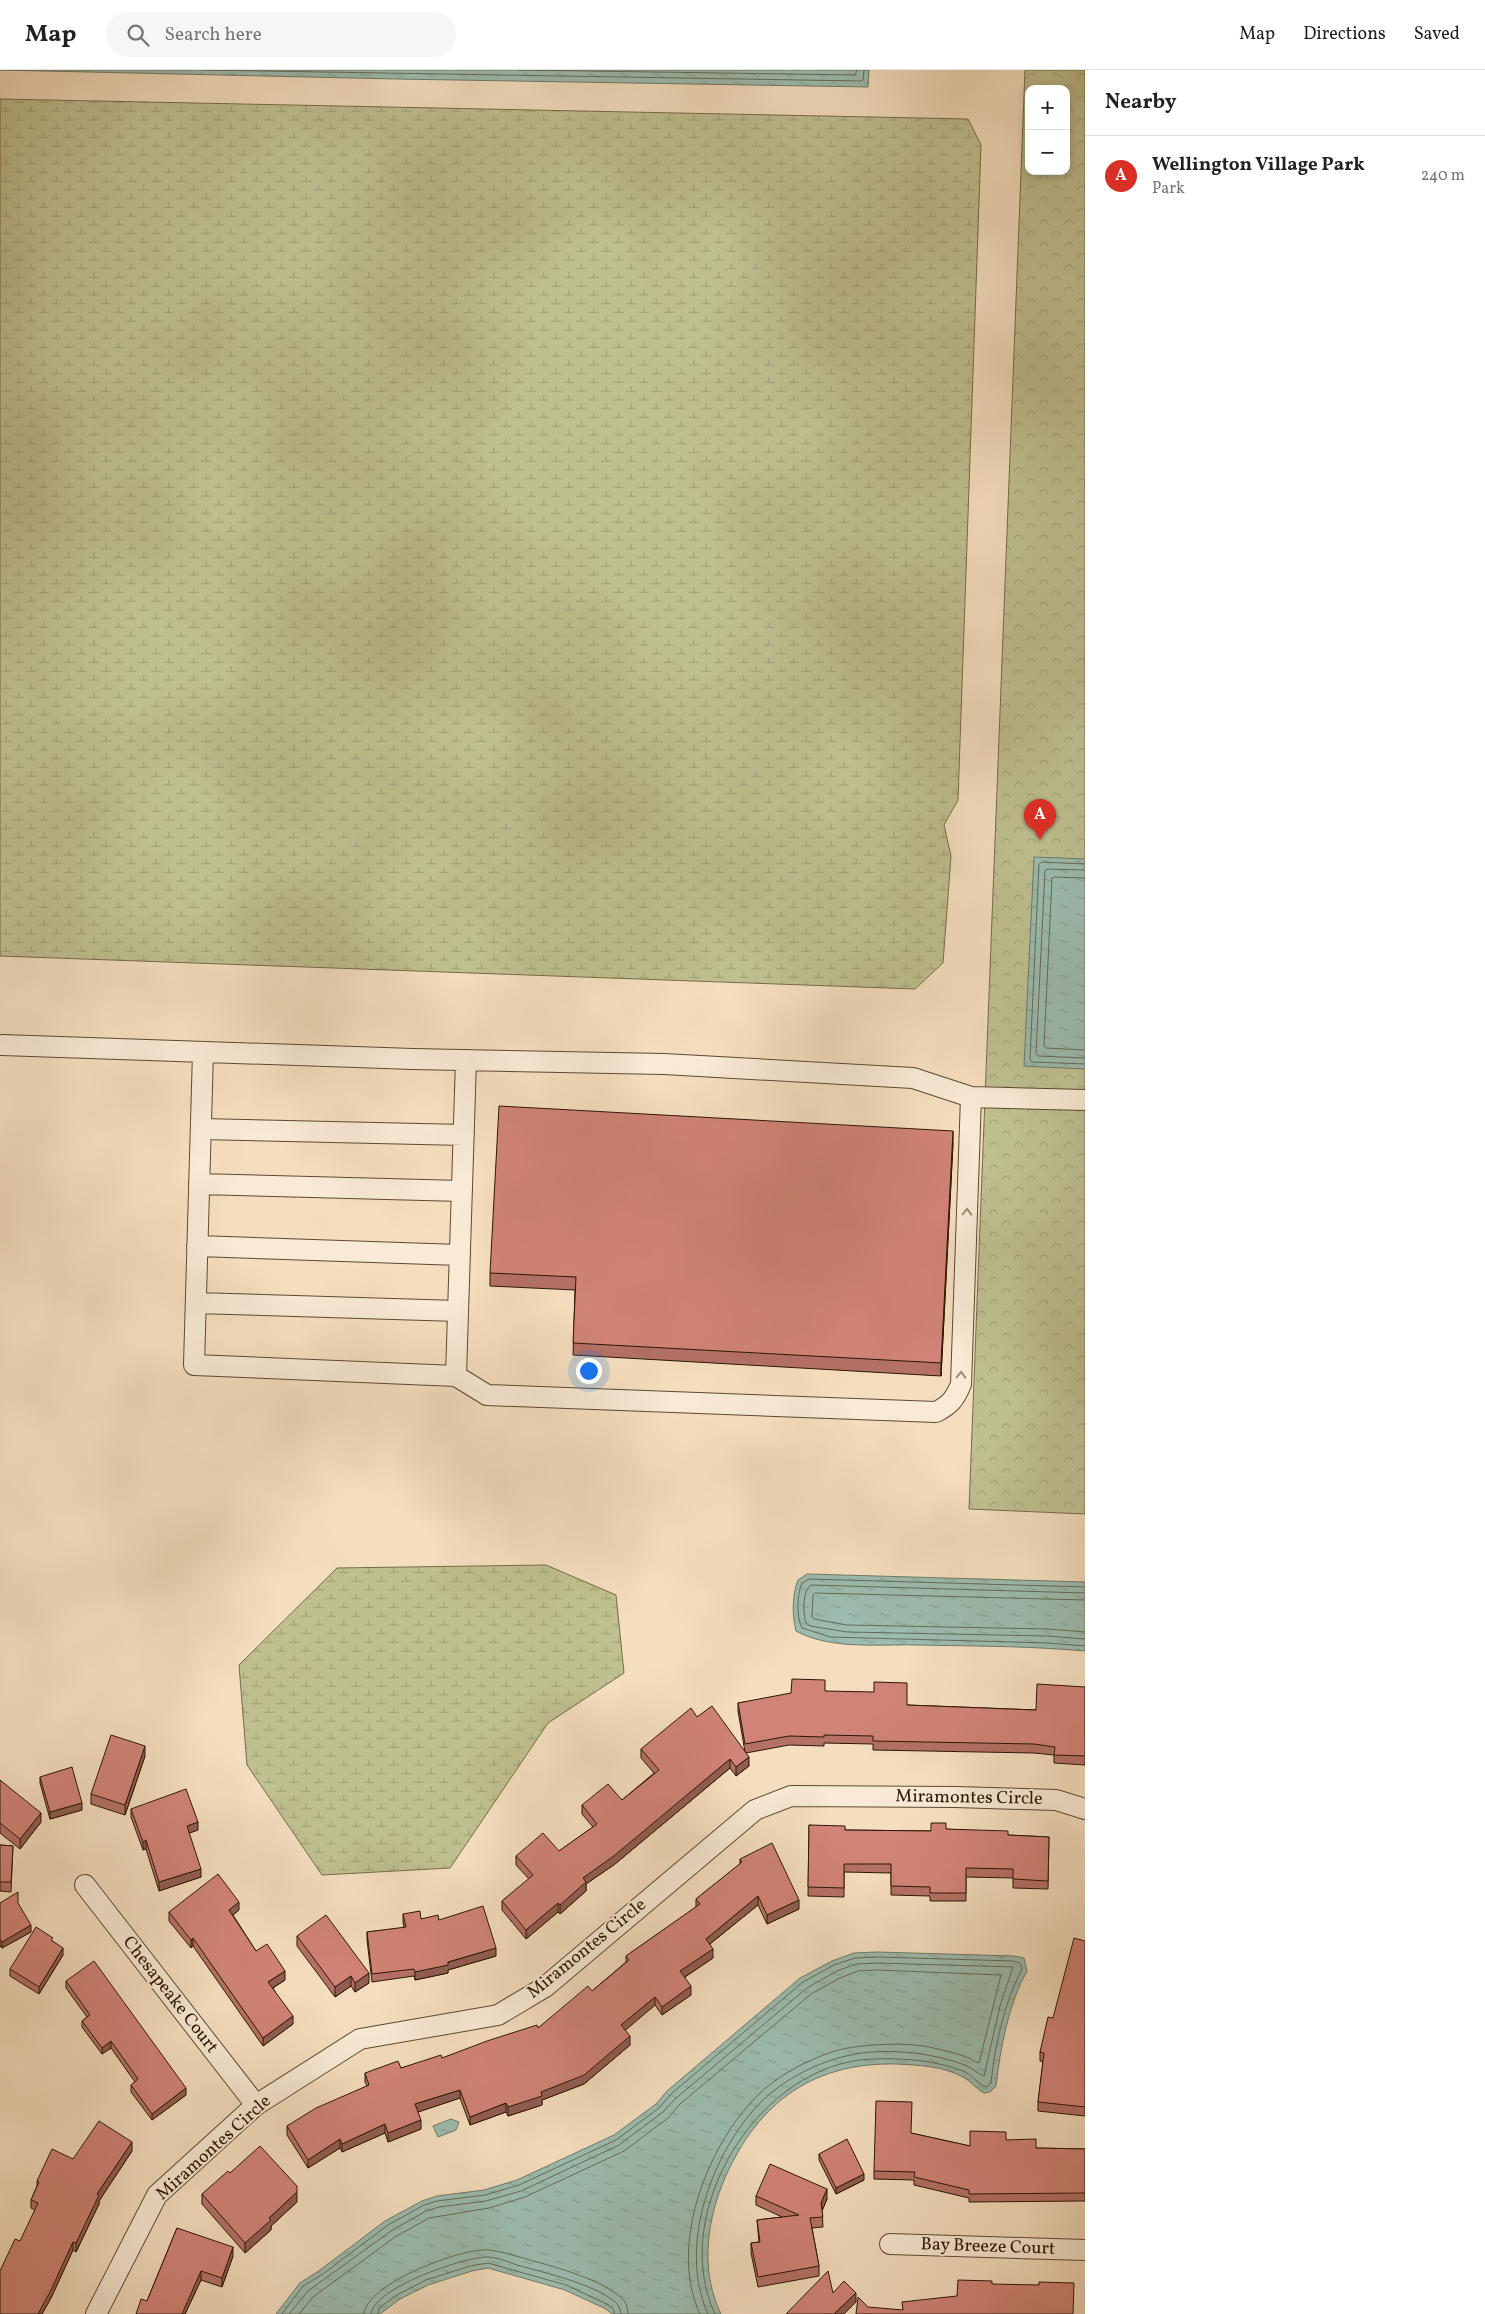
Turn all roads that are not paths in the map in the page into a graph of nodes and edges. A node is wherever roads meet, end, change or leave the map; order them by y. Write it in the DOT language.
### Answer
graph roads {
  1 [pos="1,1045"];
  2 [pos="203,1052"];
  3 [pos="466,1060"];
  4 [pos="972,1097"];
  5 [pos="1085,1100"];
  6 [pos="200,1129"];
  7 [pos="464,1134"];
  8 [pos="199,1184"];
  9 [pos="462,1191"];
  10 [pos="197,1246"];
  11 [pos="460,1255"];
  12 [pos="196,1303"];
  13 [pos="458,1310"];
  14 [pos="456,1376"];
  15 [pos="1085,1809"];
  16 [pos="84,1885"];
  17 [pos="256,2105"];
  18 [pos="890,2244"];
  19 [pos="1085,2250"];
  20 [pos="96,2314"];
  1 -- 2 [label="street"];
  2 -- 3 [label="street"];
  2 -- 6 [label="street"];
  3 -- 4 [label="street"];
  3 -- 7 [label="street"];
  4 -- 5 [label="street"];
  14 -- 4 [label="street, one-way"];
  6 -- 7 [label="street"];
  6 -- 8 [label="street"];
  7 -- 9 [label="street"];
  8 -- 9 [label="street"];
  8 -- 10 [label="street"];
  9 -- 11 [label="street"];
  10 -- 11 [label="street"];
  10 -- 12 [label="street"];
  11 -- 13 [label="street"];
  12 -- 13 [label="street"];
  12 -- 14 [label="street"];
  13 -- 14 [label="street"];
  15 -- 17 [label="street, Miramontes Circle"];
  16 -- 17 [label="street, Chesapeake Court"];
  17 -- 20 [label="street, Miramontes Circle"];
  18 -- 19 [label="street, Bay Breeze Court"];
}
